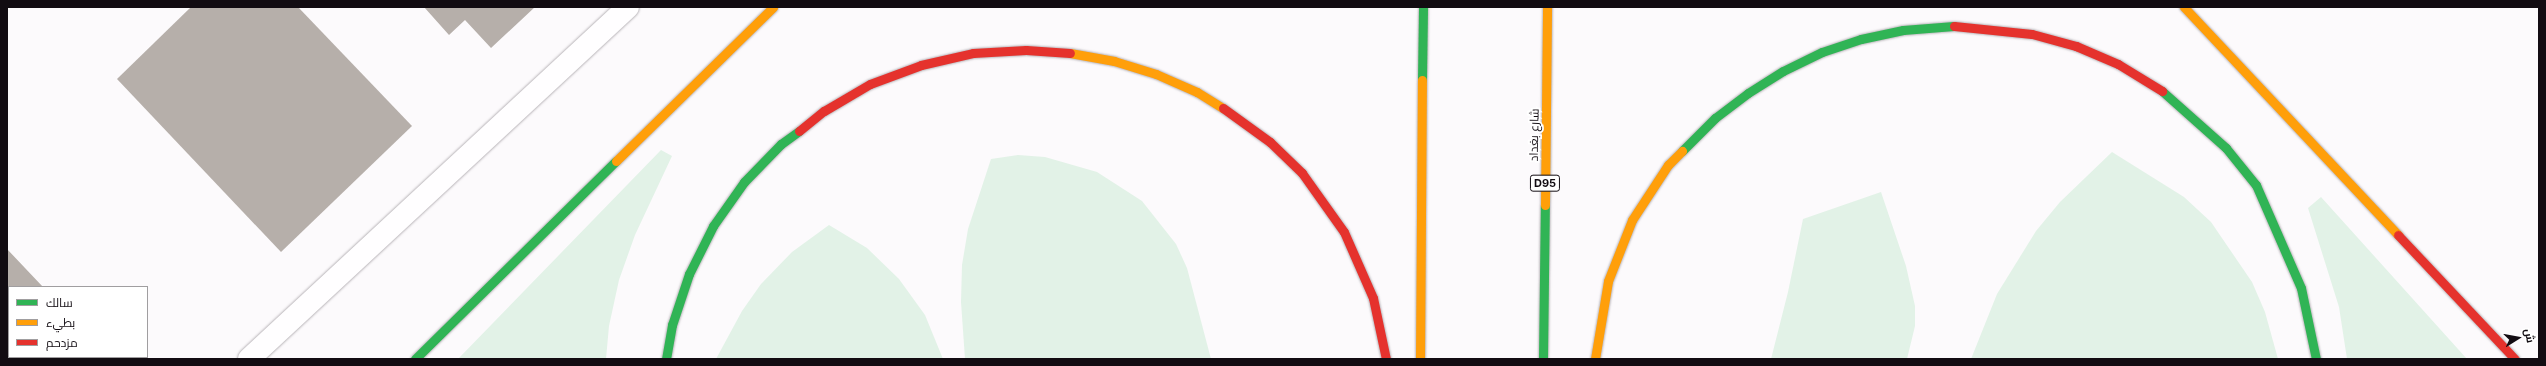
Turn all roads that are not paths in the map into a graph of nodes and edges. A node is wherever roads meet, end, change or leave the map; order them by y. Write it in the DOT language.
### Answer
graph roads {
  1 [pos="628,7"];
  2 [pos="773,7"];
  3 [pos="1423,7"];
  4 [pos="1547,7"];
  5 [pos="2184,7"];
  6 [pos="249,359"];
  7 [pos="415,359"];
  8 [pos="666,359"];
  9 [pos="1386,359"];
  10 [pos="1420,359"];
  11 [pos="1543,359"];
  12 [pos="1594,359"];
  13 [pos="2316,359"];
  14 [pos="2515,359"];
  1 -- 6 [label="street"];
  2 -- 7 [label="main road"];
  3 -- 10 [label="main road"];
  4 -- 11 [label="main road, شارع بغداد / D95"];
  5 -- 14 [label="main road"];
  8 -- 9 [label="main road"];
  12 -- 13 [label="main road"];
}
